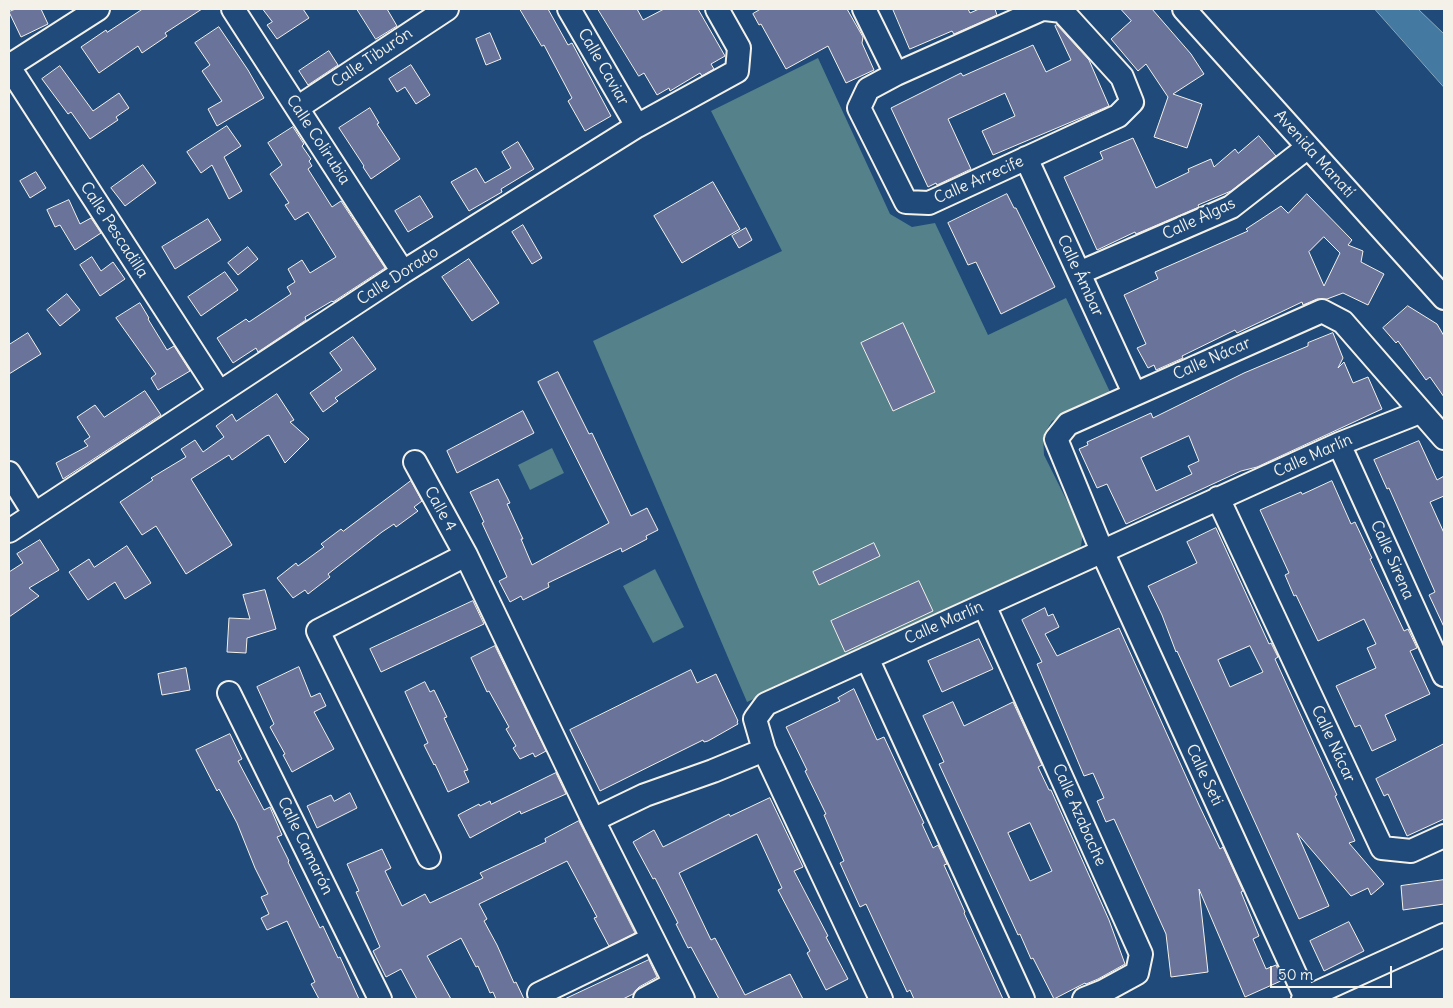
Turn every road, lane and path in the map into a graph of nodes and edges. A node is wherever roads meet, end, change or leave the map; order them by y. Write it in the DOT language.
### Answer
graph roads {
  1 [pos="98,9"];
  2 [pos="233,9"];
  3 [pos="446,9"];
  4 [pos="569,9"];
  5 [pos="717,9"];
  6 [pos="864,9"];
  7 [pos="1043,9"];
  8 [pos="1184,9"];
  9 [pos="9,67"];
  10 [pos="896,74"];
  11 [pos="297,108"];
  12 [pos="637,126"];
  13 [pos="1308,146"];
  14 [pos="1026,158"];
  15 [pos="403,272"];
  16 [pos="1079,273"];
  17 [pos="1444,298"];
  18 [pos="219,392"];
  19 [pos="1134,394"];
  20 [pos="1420,412"];
  21 [pos="1444,438"];
  22 [pos="1339,444"];
  23 [pos="415,462"];
  24 [pos="9,473"];
  25 [pos="1218,498"];
  26 [pos="34,513"];
  27 [pos="9,531"];
  28 [pos="1102,551"];
  29 [pos="466,555"];
  30 [pos="984,605"];
  31 [pos="867,658"];
  32 [pos="1444,675"];
  33 [pos="229,693"];
  34 [pos="764,750"];
  35 [pos="593,820"];
  36 [pos="1444,836"];
  37 [pos="429,857"];
  38 [pos="1444,935"];
  39 [pos="652,939"];
  40 [pos="679,991"];
  41 [pos="539,994"];
  42 [pos="380,999"];
  43 [pos="645,999"];
  44 [pos="879,999"];
  45 [pos="1023,999"];
  46 [pos="1084,999"];
  47 [pos="1305,999"];
  1 -- 9 [label="street"];
  2 -- 11 [label="street, Calle Colirubia"];
  3 -- 11 [label="street, Calle Tiburón"];
  4 -- 12 [label="street, Calle Caviar"];
  5 -- 12 [label="street, Calle Dorado"];
  6 -- 10 [label="street"];
  7 -- 10 [label="street, Calle Arrecife"];
  7 -- 14 [label="street, Calle Arrecife"];
  8 -- 13 [label="street, Avenida Manatí"];
  9 -- 18 [label="street, Calle Pescadilla"];
  10 -- 14 [label="street, Calle Arrecife"];
  11 -- 15 [label="street, Calle Colirubia"];
  12 -- 15 [label="street, Calle Dorado"];
  13 -- 16 [label="street, Calle Algas"];
  13 -- 17 [label="street, Avenida Manatí"];
  14 -- 16 [label="street, Calle Ámbar"];
  15 -- 18 [label="street, Calle Dorado"];
  16 -- 19 [label="street, Calle Ámbar"];
  18 -- 26 [label="street, Calle Dorado"];
  19 -- 20 [label="street, Calle Nácar"];
  19 -- 28 [label="street, Calle Nácar"];
  20 -- 21 [label="street, Calle Nácar"];
  20 -- 22 [label="street, Calle Marlín"];
  22 -- 25 [label="street, Calle Marlín"];
  22 -- 32 [label="street, Calle Sirena"];
  23 -- 29 [label="street, Calle 4"];
  24 -- 26 [label="street"];
  25 -- 28 [label="street, Calle Marlín"];
  25 -- 36 [label="street, Calle Nácar"];
  26 -- 27 [label="street, Calle Dorado"];
  28 -- 30 [label="street, Calle Marlín"];
  28 -- 47 [label="street, Calle Seti"];
  29 -- 35 [label="street, Calle 4"];
  29 -- 37 [label="street"];
  30 -- 31 [label="street, Calle Marlín"];
  30 -- 46 [label="street, Calle Azabache"];
  31 -- 34 [label="street, Calle Marlín"];
  31 -- 45 [label="street"];
  33 -- 42 [label="street, Calle Camarón"];
  34 -- 35 [label="street"];
  34 -- 44 [label="street, Calle Marlín"];
  35 -- 39 [label="street, Calle 4"];
  38 -- 47 [label="street"];
  39 -- 40 [label="street, Calle 4"];
  39 -- 41 [label="street"];
  40 -- 43 [label="street"];
}
